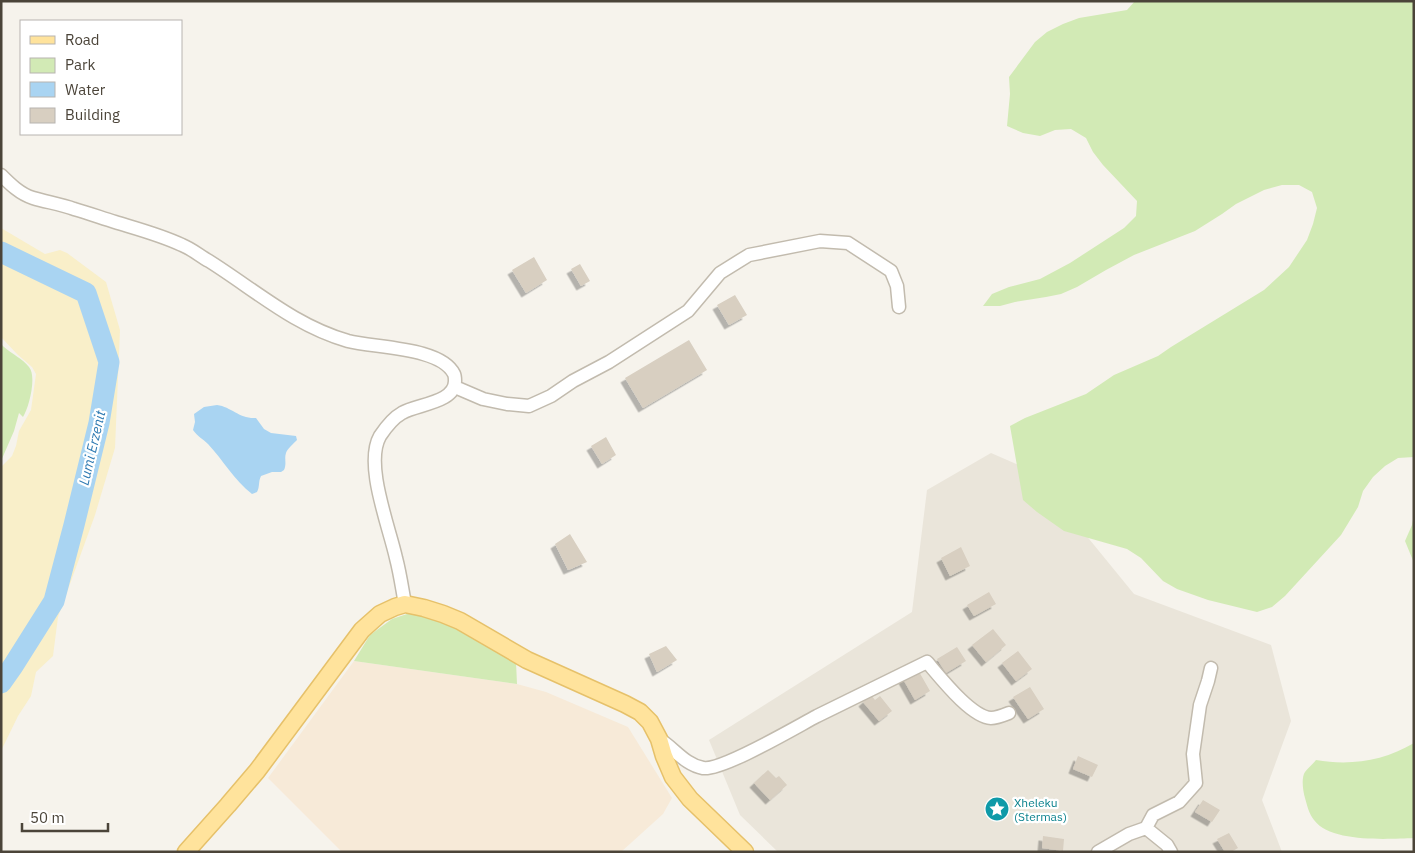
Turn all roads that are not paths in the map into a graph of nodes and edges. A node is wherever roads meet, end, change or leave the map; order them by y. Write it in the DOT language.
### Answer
graph roads {
  1 [pos="1,175"];
  2 [pos="900,307"];
  3 [pos="455,387"];
  4 [pos="405,604"];
  5 [pos="1211,668"];
  6 [pos="1009,713"];
  7 [pos="659,739"];
  8 [pos="1146,828"];
  9 [pos="186,852"];
  10 [pos="745,852"];
  11 [pos="1098,852"];
  12 [pos="1171,852"];
  1 -- 3 [label="street"];
  2 -- 3 [label="street"];
  3 -- 4 [label="street"];
  4 -- 7 [label="main road"];
  4 -- 9 [label="main road"];
  5 -- 8 [label="street"];
  6 -- 7 [label="street"];
  7 -- 10 [label="main road"];
  8 -- 11 [label="street"];
  8 -- 12 [label="street"];
}
